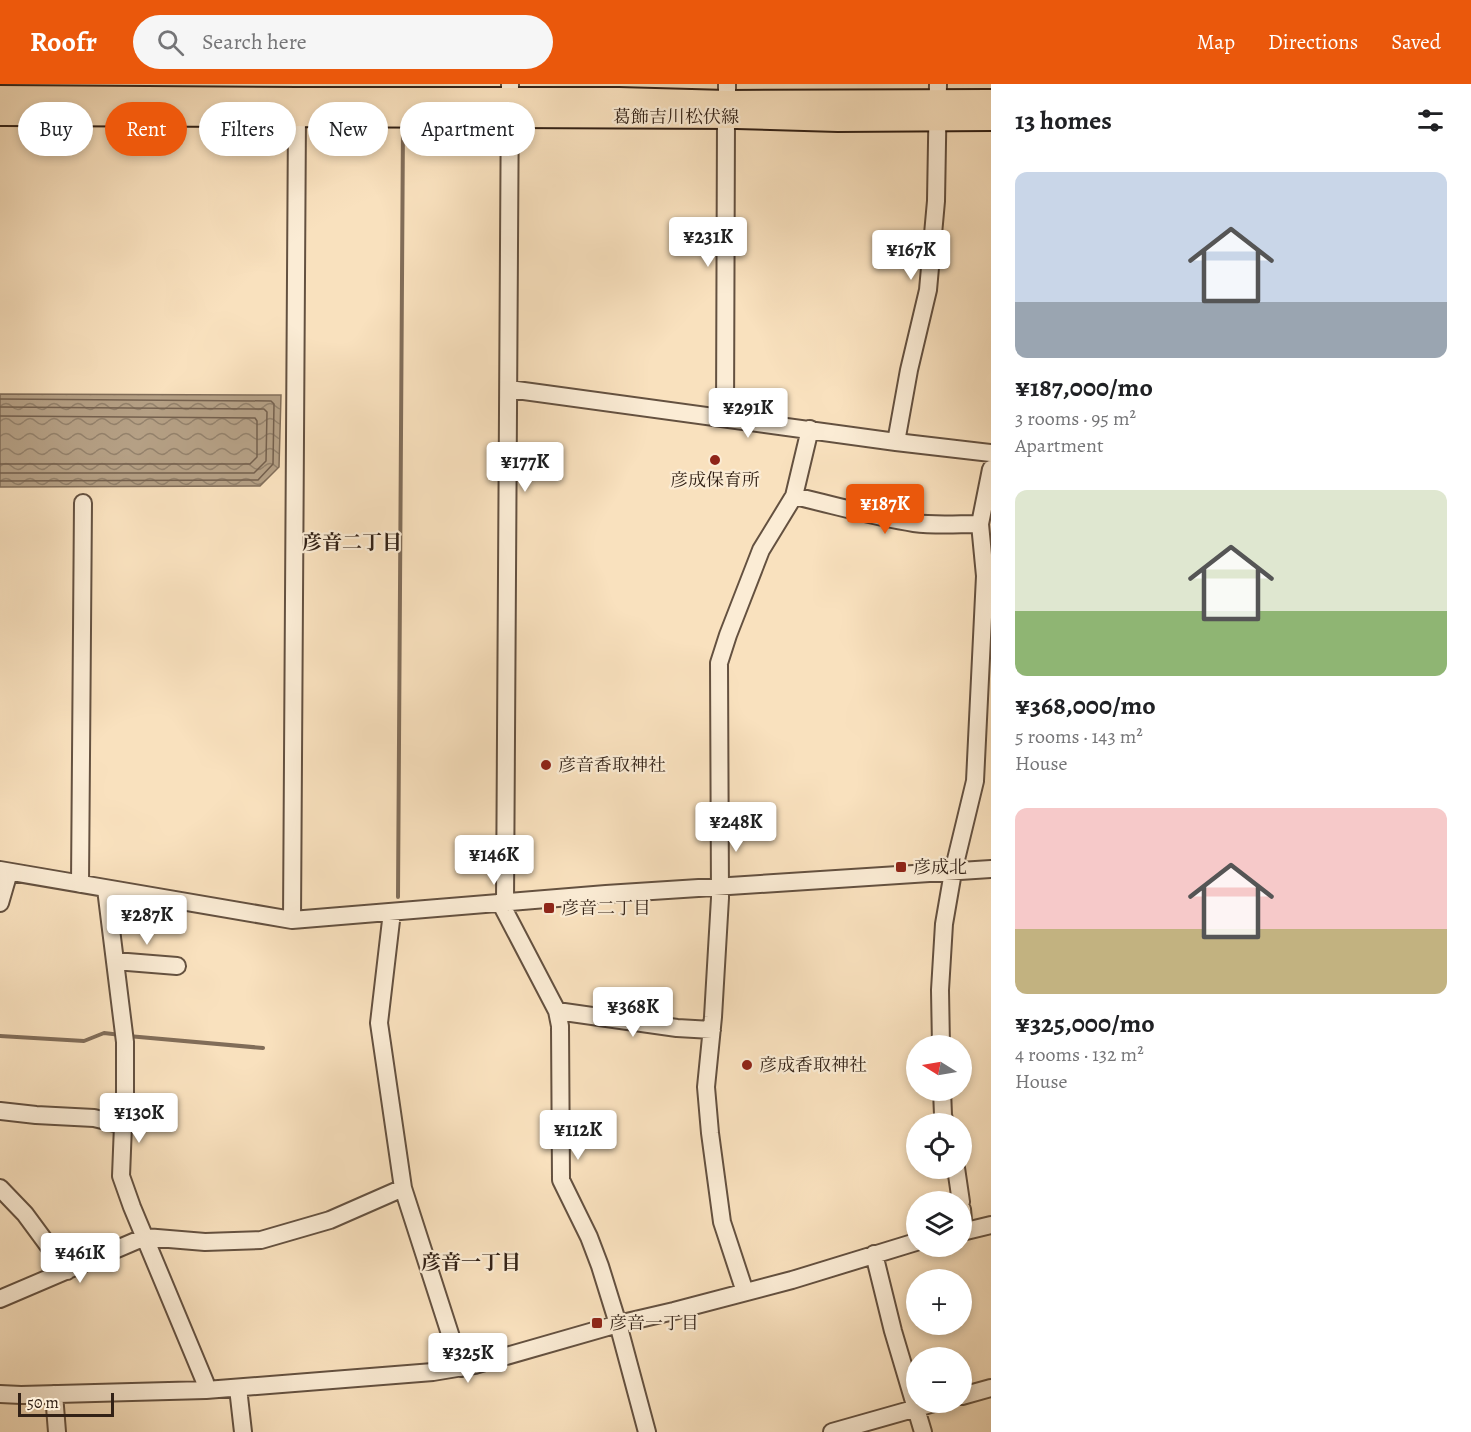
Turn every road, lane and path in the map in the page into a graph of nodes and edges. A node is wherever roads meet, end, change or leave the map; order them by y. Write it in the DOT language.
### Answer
graph roads {
  1 [pos="87,91"];
  2 [pos="0,97"];
  3 [pos="510,100"];
  4 [pos="727,101"];
  5 [pos="938,102"];
  6 [pos="991,102"];
  7 [pos="0,114"];
  8 [pos="297,116"];
  9 [pos="991,119"];
  10 [pos="509,389"];
  11 [pos="725,419"];
  12 [pos="810,429"];
  13 [pos="896,442"];
  14 [pos="991,453"];
  15 [pos="991,469"];
  16 [pos="795,496"];
  17 [pos="83,503"];
  18 [pos="980,524"];
  19 [pos="991,869"];
  20 [pos="5,871"];
  21 [pos="953,872"];
  22 [pos="80,884"];
  23 [pos="719,887"];
  24 [pos="106,888"];
  25 [pos="503,902"];
  26 [pos="0,903"];
  27 [pos="392,912"];
  28 [pos="292,920"];
  29 [pos="115,961"];
  30 [pos="177,966"];
  31 [pos="557,1011"];
  32 [pos="712,1030"];
  33 [pos="941,1035"];
  34 [pos="0,1111"];
  35 [pos="123,1125"];
  36 [pos="0,1188"];
  37 [pos="403,1188"];
  38 [pos="991,1225"];
  39 [pos="972,1229"];
  40 [pos="145,1236"];
  41 [pos="906,1245"];
  42 [pos="874,1254"];
  43 [pos="67,1271"];
  44 [pos="745,1292"];
  45 [pos="0,1299"];
  46 [pos="618,1324"];
  47 [pos="461,1368"];
  48 [pos="906,1377"];
  49 [pos="238,1388"];
  50 [pos="991,1388"];
  51 [pos="206,1390"];
  52 [pos="972,1393"];
  53 [pos="0,1394"];
  54 [pos="54,1394"];
  55 [pos="906,1411"];
  56 [pos="916,1413"];
  57 [pos="57,1432"];
  58 [pos="243,1432"];
  59 [pos="647,1432"];
  60 [pos="832,1432"];
  61 [pos="922,1432"];
  1 -- 2 [label="main road, 葛飾吉川松伏線"];
  1 -- 3 [label="main road, 葛飾吉川松伏線"];
  3 -- 4 [label="main road, 葛飾吉川松伏線"];
  3 -- 8 [label="main road, 葛飾吉川松伏線"];
  3 -- 10 [label="street"];
  4 -- 5 [label="main road, 葛飾吉川松伏線"];
  4 -- 11 [label="street"];
  5 -- 6 [label="main road, 葛飾吉川松伏線"];
  5 -- 9 [label="main road, 葛飾吉川松伏線"];
  5 -- 13 [label="street"];
  7 -- 8 [label="main road, 葛飾吉川松伏線"];
  8 -- 28 [label="street"];
  10 -- 11 [label="street"];
  10 -- 25 [label="street"];
  11 -- 12 [label="street"];
  12 -- 13 [label="street"];
  12 -- 16 [label="street"];
  13 -- 14 [label="street"];
  15 -- 18 [label="street"];
  16 -- 18 [label="street"];
  16 -- 23 [label="street"];
  17 -- 22 [label="street"];
  18 -- 21 [label="street"];
  19 -- 21 [label="street"];
  20 -- 22 [label="street"];
  20 -- 26 [label="street"];
  21 -- 23 [label="street"];
  21 -- 33 [label="street"];
  22 -- 24 [label="street"];
  23 -- 25 [label="street"];
  23 -- 32 [label="street"];
  24 -- 28 [label="street"];
  24 -- 29 [label="street"];
  25 -- 27 [label="street"];
  25 -- 31 [label="street"];
  27 -- 28 [label="street"];
  27 -- 37 [label="street"];
  29 -- 30 [label="street"];
  29 -- 35 [label="street"];
  31 -- 32 [label="street"];
  31 -- 46 [label="street"];
  32 -- 44 [label="street"];
  34 -- 35 [label="street"];
  35 -- 40 [label="street"];
  36 -- 43 [label="street"];
  37 -- 40 [label="street"];
  37 -- 47 [label="street"];
  38 -- 39 [label="street"];
  40 -- 43 [label="street"];
  40 -- 51 [label="street"];
  41 -- 42 [label="street"];
  42 -- 44 [label="street"];
  42 -- 48 [label="street"];
  43 -- 45 [label="street"];
  44 -- 46 [label="street"];
  46 -- 47 [label="street"];
  46 -- 59 [label="street"];
  47 -- 49 [label="street"];
  49 -- 51 [label="street"];
  49 -- 58 [label="street"];
  50 -- 52 [label="street"];
  51 -- 54 [label="street"];
  53 -- 54 [label="street"];
  54 -- 57 [label="street"];
  55 -- 60 [label="street"];
  56 -- 61 [label="street"];
}
